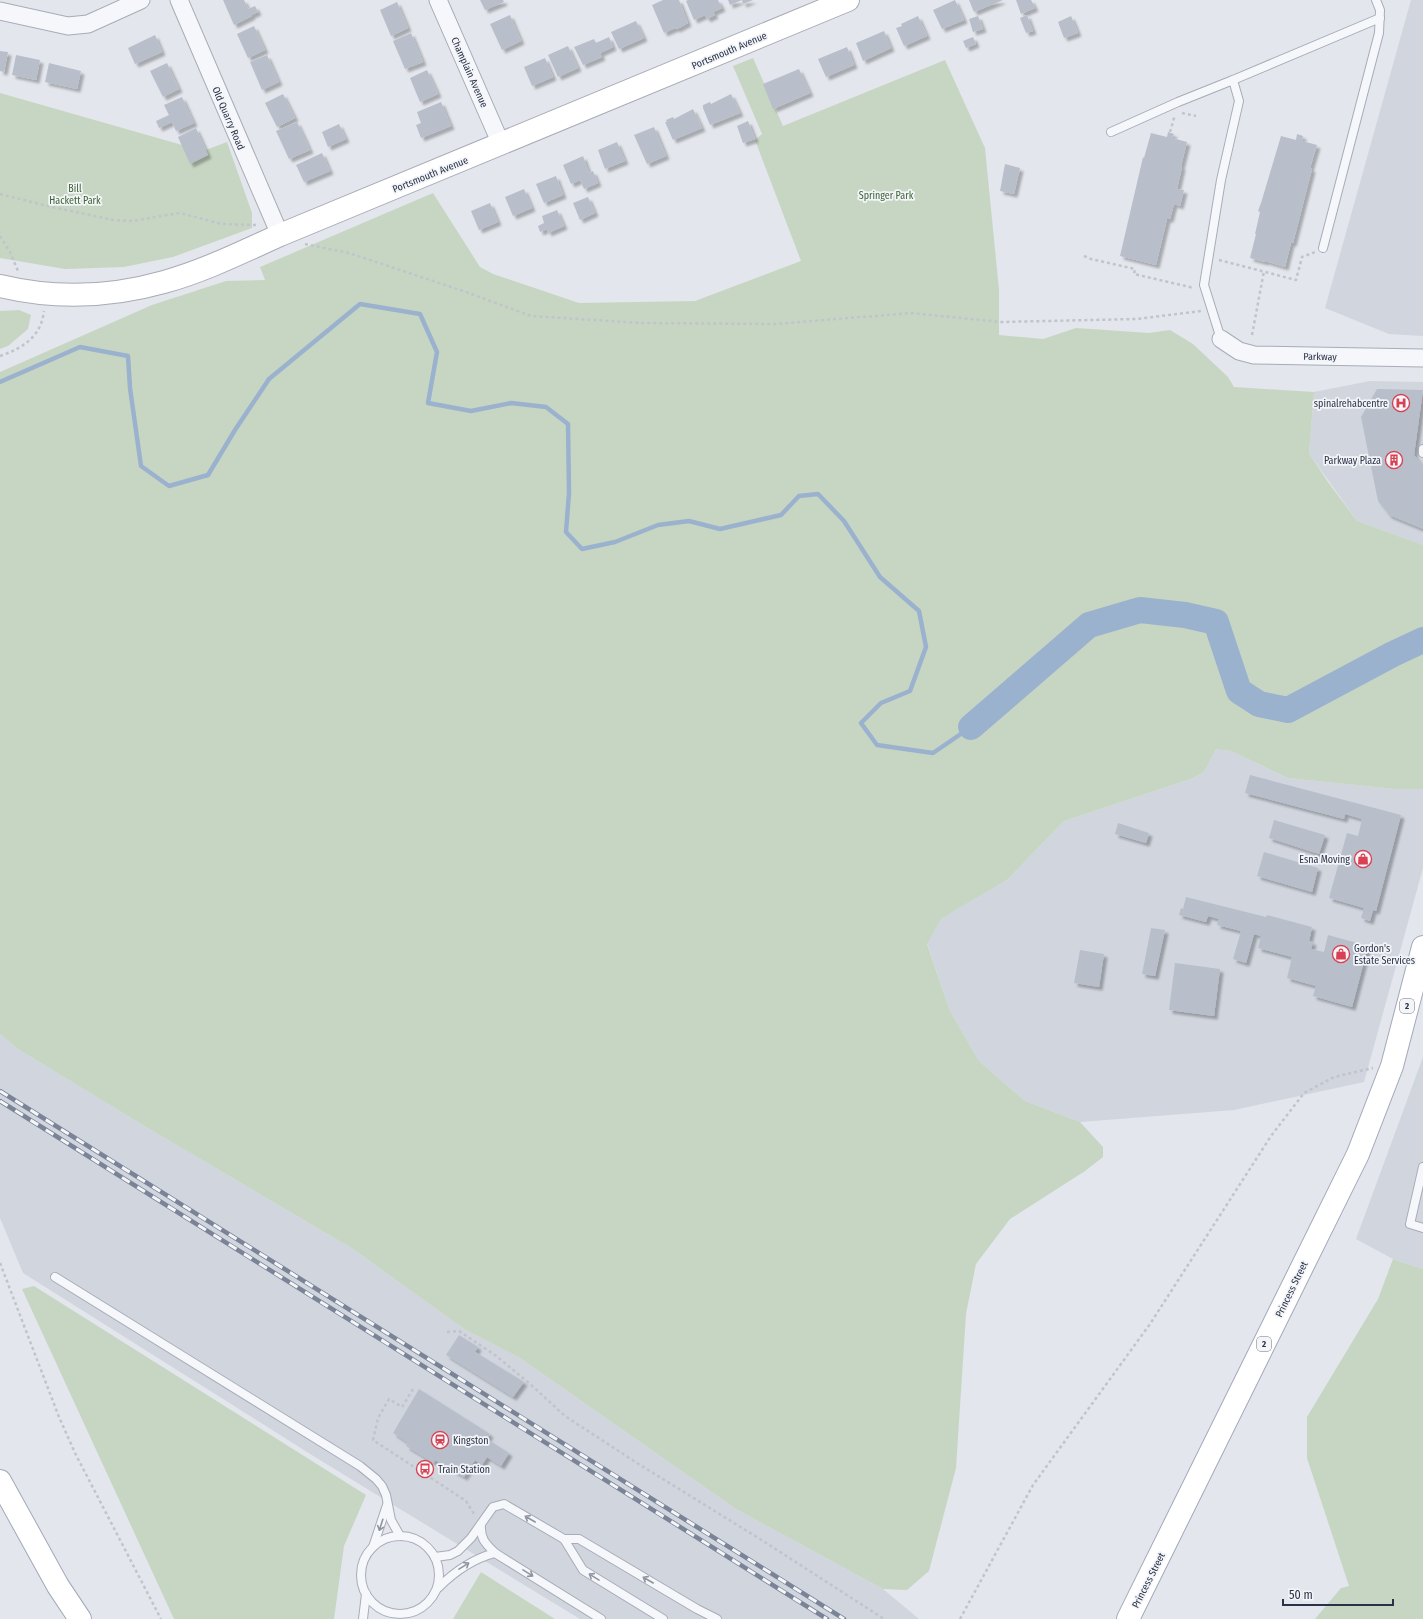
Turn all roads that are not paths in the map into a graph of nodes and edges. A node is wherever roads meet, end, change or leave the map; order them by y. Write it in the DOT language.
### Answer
graph roads {
  1 [pos="141,0"];
  2 [pos="178,0"];
  3 [pos="438,0"];
  4 [pos="848,0"];
  5 [pos="1376,0"];
  6 [pos="0,11"];
  7 [pos="1380,18"];
  8 [pos="1233,80"];
  9 [pos="1111,132"];
  10 [pos="501,144"];
  11 [pos="280,235"];
  12 [pos="1323,248"];
  13 [pos="0,286"];
  14 [pos="1221,339"];
  15 [pos="1423,358"];
  16 [pos="1423,449"];
  17 [pos="1423,454"];
  18 [pos="1423,950"];
  19 [pos="1423,1167"];
  20 [pos="1423,1228"];
  21 [pos="54,1277"];
  22 [pos="0,1481"];
  23 [pos="388,1504"];
  24 [pos="481,1525"];
  25 [pos="400,1536"];
  26 [pos="564,1539"];
  27 [pos="373,1547"];
  28 [pos="495,1553"];
  29 [pos="434,1557"];
  30 [pos="58,1586"];
  31 [pos="438,1588"];
  32 [pos="366,1594"];
  33 [pos="410,1614"];
  34 [pos="69,1619"];
  35 [pos="80,1619"];
  36 [pos="363,1619"];
  37 [pos="403,1619"];
  38 [pos="601,1619"];
  39 [pos="663,1619"];
  40 [pos="717,1619"];
  41 [pos="1128,1619"];
  1 -- 6 [label="street"];
  2 -- 11 [label="street, Old Quarry Road"];
  3 -- 10 [label="street, Champlain Avenue"];
  4 -- 10 [label="main road, Portsmouth Avenue"];
  5 -- 7 [label="lane"];
  7 -- 8 [label="lane"];
  7 -- 12 [label="lane"];
  8 -- 9 [label="lane"];
  8 -- 14 [label="lane"];
  10 -- 11 [label="main road, Portsmouth Avenue"];
  11 -- 13 [label="main road, Portsmouth Avenue"];
  14 -- 15 [label="street, Parkway"];
  16 -- 17 [label="lane"];
  18 -- 41 [label="main road, Princess Street / 2"];
  19 -- 20 [label="lane"];
  21 -- 23 [label="lane"];
  22 -- 30 [label="main road"];
  23 -- 25 [label="lane"];
  23 -- 27 [label="lane, one-way"];
  26 -- 24 [label="lane, one-way"];
  24 -- 28 [label="lane"];
  24 -- 29 [label="lane"];
  25 -- 27 [label="lane"];
  25 -- 29 [label="lane"];
  39 -- 26 [label="lane, one-way"];
  40 -- 26 [label="lane, one-way"];
  27 -- 32 [label="lane"];
  31 -- 28 [label="lane, one-way"];
  28 -- 38 [label="lane, one-way"];
  29 -- 31 [label="lane"];
  30 -- 34 [label="main road"];
  30 -- 35 [label="main road"];
  31 -- 33 [label="lane"];
  32 -- 33 [label="lane"];
  32 -- 36 [label="lane"];
  33 -- 37 [label="lane"];
}
